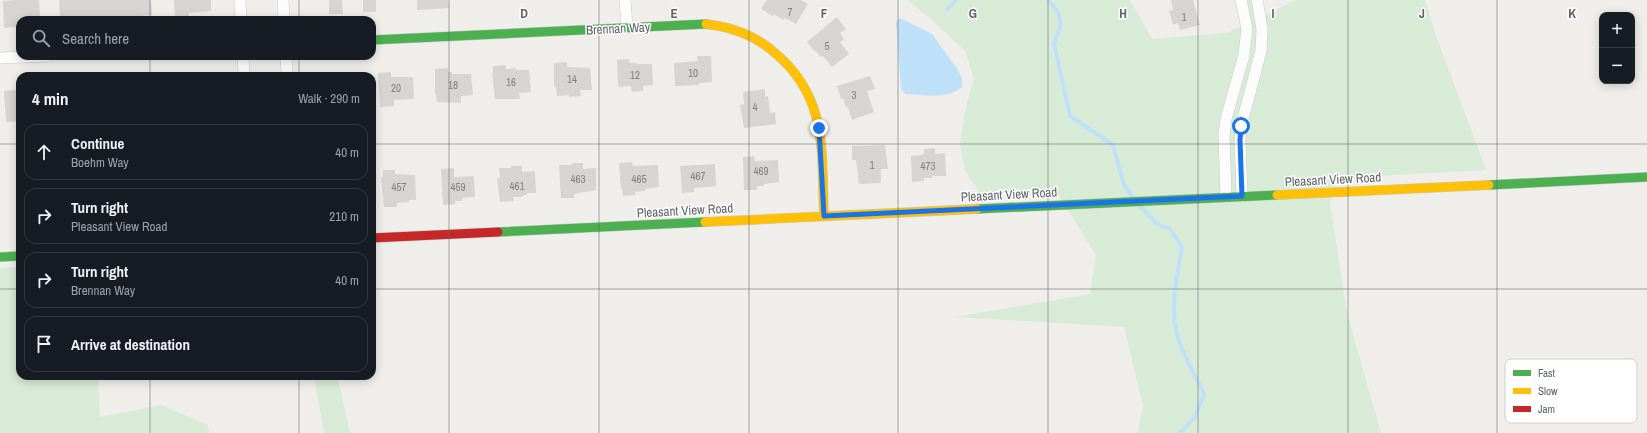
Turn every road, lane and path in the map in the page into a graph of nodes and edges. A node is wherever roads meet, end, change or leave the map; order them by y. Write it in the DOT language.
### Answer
graph roads {
  1 [pos="240,0"];
  2 [pos="283,0"];
  3 [pos="625,0"];
  4 [pos="1241,0"];
  5 [pos="1257,0"];
  6 [pos="241,16"];
  7 [pos="284,16"];
  8 [pos="627,27"];
  9 [pos="376,40"];
  10 [pos="1244,53"];
  11 [pos="1260,56"];
  12 [pos="16,57"];
  13 [pos="0,58"];
  14 [pos="243,60"];
  15 [pos="286,60"];
  16 [pos="244,72"];
  17 [pos="287,72"];
  18 [pos="1647,176"];
  19 [pos="1242,196"];
  20 [pos="1226,197"];
  21 [pos="824,216"];
  22 [pos="376,238"];
  23 [pos="16,256"];
  24 [pos="0,257"];
  1 -- 6 [label="street"];
  2 -- 7 [label="street"];
  3 -- 8 [label="street"];
  4 -- 10 [label="street"];
  5 -- 11 [label="street"];
  8 -- 9 [label="street, Brennan Way"];
  8 -- 21 [label="street, Brennan Way"];
  10 -- 11 [label="street"];
  10 -- 20 [label="street"];
  11 -- 19 [label="street"];
  12 -- 13 [label="street"];
  14 -- 16 [label="street"];
  15 -- 17 [label="street"];
  18 -- 19 [label="street, Pleasant View Road"];
  19 -- 20 [label="street, Pleasant View Road"];
  20 -- 21 [label="street, Pleasant View Road"];
  21 -- 22 [label="street, Pleasant View Road"];
  23 -- 24 [label="street"];
}
